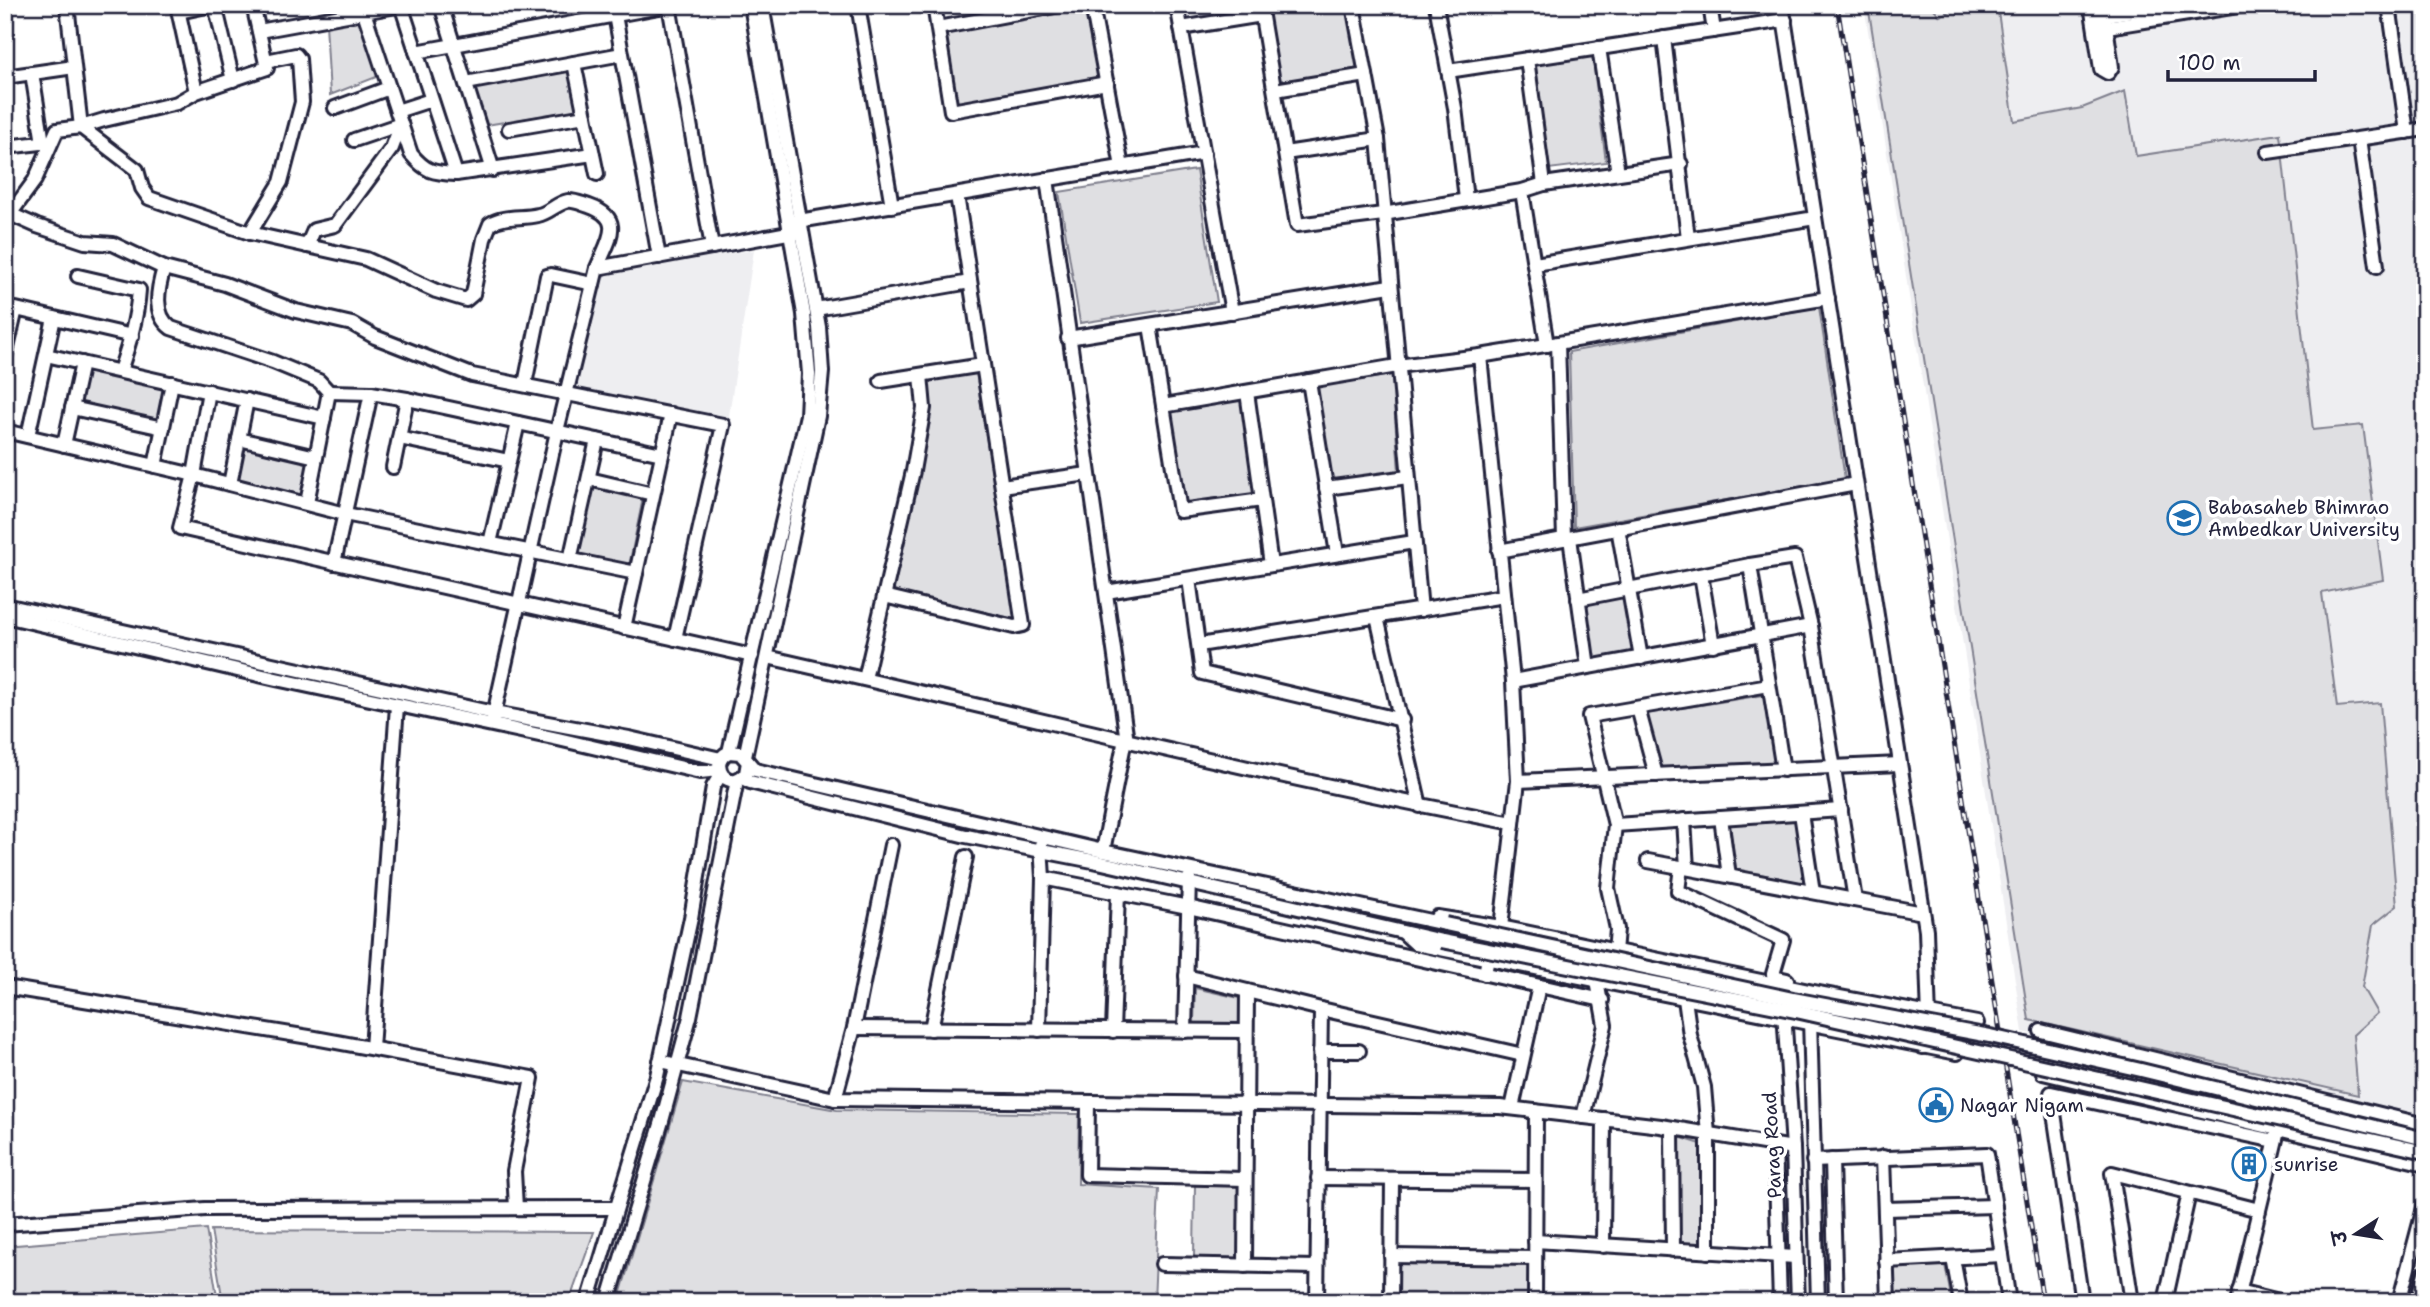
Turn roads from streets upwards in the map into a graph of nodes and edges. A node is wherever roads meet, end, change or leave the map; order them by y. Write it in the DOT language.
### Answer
graph roads {
  1 [pos="67,5"];
  2 [pos="213,5"];
  3 [pos="253,5"];
  4 [pos="401,5"];
  5 [pos="442,5"];
  6 [pos="670,5"];
  7 [pos="751,5"];
  8 [pos="762,5"];
  9 [pos="858,5"];
  10 [pos="934,5"];
  11 [pos="1060,5"];
  12 [pos="1092,5"];
  13 [pos="1177,5"];
  14 [pos="1353,5"];
  15 [pos="1436,5"];
  16 [pos="1710,5"];
  17 [pos="1782,5"];
  18 [pos="2091,5"];
  19 [pos="2173,5"];
  20 [pos="2244,5"];
  21 [pos="2389,5"];
  22 [pos="178,9"];
  23 [pos="1261,10"];
  24 [pos="364,12"];
  25 [pos="615,15"];
  26 [pos="2102,18"];
  27 [pos="1785,20"];
  28 [pos="938,28"];
  29 [pos="1181,28"];
  30 [pos="1714,30"];
  31 [pos="259,31"];
  32 [pos="1664,38"];
  33 [pos="453,45"];
  34 [pos="1599,48"];
  35 [pos="416,52"];
  36 [pos="622,54"];
  37 [pos="1527,59"];
  38 [pos="267,61"];
  39 [pos="574,63"];
  40 [pos="74,67"];
  41 [pos="1448,71"];
  42 [pos="32,74"];
  43 [pos="1366,75"];
  44 [pos="5,77"];
  45 [pos="233,80"];
  46 [pos="466,83"];
  47 [pos="1107,83"];
  48 [pos="389,88"];
  49 [pos="1275,90"];
  50 [pos="196,92"];
  51 [pos="431,100"];
  52 [pos="335,107"];
  53 [pos="397,111"];
  54 [pos="585,116"];
  55 [pos="401,124"];
  56 [pos="81,127"];
  57 [pos="509,129"];
  58 [pos="2425,129"];
  59 [pos="2407,132"];
  60 [pos="1378,139"];
  61 [pos="2359,139"];
  62 [pos="354,140"];
  63 [pos="48,142"];
  64 [pos="5,147"];
  65 [pos="2268,152"];
  66 [pos="1204,153"];
  67 [pos="1285,153"];
  68 [pos="593,154"];
  69 [pos="1681,164"];
  70 [pos="1122,167"];
  71 [pos="493,170"];
  72 [pos="1618,173"];
  73 [pos="456,174"];
  74 [pos="597,174"];
  75 [pos="1047,179"];
  76 [pos="1544,184"];
  77 [pos="1522,191"];
  78 [pos="957,195"];
  79 [pos="1466,199"];
  80 [pos="892,206"];
  81 [pos="1383,214"];
  82 [pos="8,218"];
  83 [pos="1815,218"];
  84 [pos="796,227"];
  85 [pos="250,233"];
  86 [pos="1688,238"];
  87 [pos="307,246"];
  88 [pos="712,247"];
  89 [pos="659,257"];
  90 [pos="1535,264"];
  91 [pos="2377,266"];
  92 [pos="164,268"];
  93 [pos="597,268"];
  94 [pos="78,276"];
  95 [pos="970,282"];
  96 [pos="593,284"];
  97 [pos="1390,286"];
  98 [pos="1828,298"];
  99 [pos="816,309"];
  100 [pos="1232,312"];
  101 [pos="54,318"];
  102 [pos="1150,325"];
  103 [pos="132,337"];
  104 [pos="1069,338"];
  105 [pos="7,340"];
  106 [pos="1552,344"];
  107 [pos="46,355"];
  108 [pos="814,356"];
  109 [pos="1480,356"];
  110 [pos="5,357"];
  111 [pos="82,363"];
  112 [pos="983,365"];
  113 [pos="1397,366"];
  114 [pos="120,371"];
  115 [pos="921,375"];
  116 [pos="881,381"];
  117 [pos="1309,381"];
  118 [pos="172,383"];
  119 [pos="525,384"];
  120 [pos="209,391"];
  121 [pos="329,392"];
  122 [pos="1247,392"];
  123 [pos="371,393"];
  124 [pos="566,393"];
  125 [pos="407,399"];
  126 [pos="247,400"];
  127 [pos="1163,406"];
  128 [pos="72,408"];
  129 [pos="671,414"];
  130 [pos="324,418"];
  131 [pos="518,423"];
  132 [pos="163,428"];
  133 [pos="5,431"];
  134 [pos="557,432"];
  135 [pos="28,436"];
  136 [pos="399,438"];
  137 [pos="239,439"];
  138 [pos="597,440"];
  139 [pos="64,445"];
  140 [pos="662,454"];
  141 [pos="316,457"];
  142 [pos="509,461"];
  143 [pos="155,466"];
  144 [pos="393,467"];
  145 [pos="1088,474"];
  146 [pos="194,475"];
  147 [pos="1408,477"];
  148 [pos="589,479"];
  149 [pos="230,484"];
  150 [pos="1856,484"];
  151 [pos="1002,486"];
  152 [pos="1326,488"];
  153 [pos="653,494"];
  154 [pos="1262,500"];
  155 [pos="307,503"];
  156 [pos="345,514"];
  157 [pos="1618,528"];
  158 [pos="1567,538"];
  159 [pos="1414,542"];
  160 [pos="490,543"];
  161 [pos="1499,551"];
  162 [pos="530,552"];
  163 [pos="1337,554"];
  164 [pos="570,560"];
  165 [pos="334,563"];
  166 [pos="1271,565"];
  167 [pos="1749,565"];
  168 [pos="636,573"];
  169 [pos="1701,575"];
  170 [pos="1189,579"];
  171 [pos="1629,589"];
  172 [pos="1106,592"];
  173 [pos="884,596"];
  174 [pos="1504,597"];
  175 [pos="1578,599"];
  176 [pos="5,605"];
  177 [pos="519,605"];
  178 [pos="1421,610"];
  179 [pos="5,616"];
  180 [pos="1377,617"];
  181 [pos="1811,626"];
  182 [pos="624,628"];
  183 [pos="91,630"];
  184 [pos="1761,636"];
  185 [pos="675,639"];
  186 [pos="1199,645"];
  187 [pos="1713,645"];
  188 [pos="752,656"];
  189 [pos="767,657"];
  190 [pos="1641,658"];
  191 [pos="1588,667"];
  192 [pos="865,679"];
  193 [pos="1513,681"];
  194 [pos="1769,685"];
  195 [pos="397,706"];
  196 [pos="1638,708"];
  197 [pos="493,720"];
  198 [pos="1402,720"];
  199 [pos="1125,741"];
  200 [pos="746,760"];
  201 [pos="723,764"];
  202 [pos="1900,764"];
  203 [pos="1834,767"];
  204 [pos="1783,769"];
  205 [pos="1656,775"];
  206 [pos="1603,778"];
  207 [pos="740,779"];
  208 [pos="1518,781"];
  209 [pos="1420,806"];
  210 [pos="1841,810"];
  211 [pos="1801,813"];
  212 [pos="1721,818"];
  213 [pos="1684,820"];
  214 [pos="1513,823"];
  215 [pos="1615,825"];
  216 [pos="1041,844"];
  217 [pos="891,845"];
  218 [pos="1103,851"];
  219 [pos="966,857"];
  220 [pos="1648,860"];
  221 [pos="1684,867"];
  222 [pos="1190,870"];
  223 [pos="1729,876"];
  224 [pos="1043,878"];
  225 [pos="1189,884"];
  226 [pos="1813,892"];
  227 [pos="1118,893"];
  228 [pos="1855,900"];
  229 [pos="1188,907"];
  230 [pos="1923,913"];
  231 [pos="1416,918"];
  232 [pos="1501,927"];
  233 [pos="1402,932"];
  234 [pos="1615,951"];
  235 [pos="1488,958"];
  236 [pos="1485,974"];
  237 [pos="1186,976"];
  238 [pos="1597,981"];
  239 [pos="1539,986"];
  240 [pos="1785,986"];
  241 [pos="5,987"];
  242 [pos="1247,991"];
  243 [pos="1814,992"];
  244 [pos="1685,999"];
  245 [pos="1602,1000"];
  246 [pos="1321,1009"];
  247 [pos="1928,1011"];
  248 [pos="1784,1019"];
  249 [pos="1977,1023"];
  250 [pos="1810,1024"];
  251 [pos="854,1028"];
  252 [pos="932,1029"];
  253 [pos="1039,1030"];
  254 [pos="1113,1031"];
  255 [pos="1185,1031"];
  256 [pos="1246,1031"];
  257 [pos="2041,1031"];
  258 [pos="1923,1047"];
  259 [pos="373,1048"];
  260 [pos="2111,1048"];
  261 [pos="1320,1051"];
  262 [pos="1359,1051"];
  263 [pos="1523,1055"];
  264 [pos="1977,1056"];
  265 [pos="660,1061"];
  266 [pos="677,1066"];
  267 [pos="2043,1073"];
  268 [pos="2103,1088"];
  269 [pos="835,1099"];
  270 [pos="1088,1103"];
  271 [pos="1246,1105"];
  272 [pos="1320,1106"];
  273 [pos="1512,1108"];
  274 [pos="1536,1111"];
  275 [pos="1583,1117"];
  276 [pos="1604,1119"];
  277 [pos="2425,1125"];
  278 [pos="1672,1128"];
  279 [pos="1708,1134"];
  280 [pos="2277,1135"];
  281 [pos="2425,1139"];
  282 [pos="1775,1145"];
  283 [pos="1793,1148"];
  284 [pos="2425,1152"];
  285 [pos="1883,1157"];
  286 [pos="1821,1161"];
  287 [pos="2425,1164"];
  288 [pos="1318,1178"];
  289 [pos="1245,1179"];
  290 [pos="1392,1179"];
  291 [pos="1535,1180"];
  292 [pos="2189,1193"];
  293 [pos="2425,1204"];
  294 [pos="1995,1206"];
  295 [pos="516,1208"];
  296 [pos="616,1208"];
  297 [pos="1885,1209"];
  298 [pos="2259,1210"];
  299 [pos="1824,1220"];
  300 [pos="5,1224"];
  301 [pos="1535,1241"];
  302 [pos="1603,1246"];
  303 [pos="1673,1250"];
  304 [pos="1708,1252"];
  305 [pos="2002,1255"];
  306 [pos="1391,1256"];
  307 [pos="1779,1257"];
  308 [pos="1796,1257"];
  309 [pos="1535,1258"];
  310 [pos="1953,1258"];
  311 [pos="1826,1261"];
  312 [pos="1886,1261"];
  313 [pos="1163,1264"];
  314 [pos="1245,1266"];
  315 [pos="1317,1267"];
  316 [pos="2425,1273"];
  317 [pos="2238,1296"];
  318 [pos="588,1302"];
  319 [pos="608,1302"];
  320 [pos="1317,1302"];
  321 [pos="1391,1302"];
  322 [pos="1535,1302"];
  323 [pos="1780,1302"];
  324 [pos="1798,1302"];
  325 [pos="1818,1302"];
  326 [pos="1836,1302"];
  327 [pos="1888,1302"];
  328 [pos="1961,1302"];
  329 [pos="2009,1302"];
  330 [pos="2082,1302"];
  331 [pos="2132,1302"];
  332 [pos="2165,1302"];
  333 [pos="2283,1302"];
  334 [pos="2399,1302"];
  335 [pos="2417,1302"];
  1 -- 40 [label="street"];
  2 -- 22 [label="street"];
  2 -- 45 [label="street"];
  3 -- 31 [label="street"];
  4 -- 24 [label="street"];
  4 -- 35 [label="street"];
  5 -- 33 [label="street"];
  6 -- 25 [label="street"];
  6 -- 88 [label="street"];
  7 -- 84 [label="street"];
  8 -- 84 [label="street"];
  9 -- 80 [label="street"];
  10 -- 28 [label="street"];
  11 -- 28 [label="street"];
  12 -- 47 [label="street"];
  13 -- 29 [label="street"];
  14 -- 43 [label="street"];
  15 -- 41 [label="street"];
  16 -- 30 [label="street"];
  17 -- 27 [label="street"];
  18 -- 26 [label="street"];
  19 -- 26 [label="street"];
  20 -- 26 [label="street"];
  21 -- 59 [label="street"];
  22 -- 50 [label="street"];
  23 -- 29 [label="street"];
  23 -- 49 [label="street"];
  24 -- 31 [label="street"];
  24 -- 48 [label="street"];
  25 -- 33 [label="street"];
  25 -- 36 [label="street"];
  27 -- 30 [label="street"];
  27 -- 83 [label="street"];
  28 -- 47 [label="street"];
  29 -- 66 [label="street"];
  30 -- 32 [label="street"];
  31 -- 38 [label="street"];
  32 -- 34 [label="street"];
  32 -- 69 [label="street"];
  33 -- 35 [label="street"];
  33 -- 46 [label="street"];
  34 -- 37 [label="street"];
  34 -- 72 [label="street"];
  35 -- 51 [label="street"];
  36 -- 39 [label="street"];
  36 -- 89 [label="street"];
  37 -- 41 [label="street"];
  37 -- 76 [label="street"];
  38 -- 45 [label="street"];
  38 -- 85 [label="street"];
  39 -- 46 [label="street"];
  39 -- 54 [label="street"];
  40 -- 42 [label="street"];
  40 -- 56 [label="street"];
  41 -- 79 [label="street"];
  42 -- 44 [label="street"];
  42 -- 63 [label="street"];
  43 -- 49 [label="street"];
  43 -- 60 [label="street"];
  45 -- 50 [label="street"];
  46 -- 71 [label="street"];
  47 -- 70 [label="street"];
  48 -- 52 [label="street"];
  48 -- 53 [label="street"];
  49 -- 67 [label="street"];
  50 -- 56 [label="street"];
  51 -- 53 [label="street"];
  51 -- 73 [label="street"];
  53 -- 55 [label="street"];
  54 -- 57 [label="street"];
  54 -- 68 [label="street"];
  55 -- 62 [label="street"];
  55 -- 73 [label="street"];
  55 -- 87 [label="street"];
  56 -- 63 [label="street"];
  56 -- 85 [label="street"];
  58 -- 59 [label="street"];
  59 -- 61 [label="street"];
  60 -- 67 [label="street"];
  60 -- 81 [label="street"];
  61 -- 65 [label="street"];
  61 -- 91 [label="street"];
  63 -- 64 [label="street"];
  63 -- 82 [label="street"];
  66 -- 70 [label="street"];
  66 -- 100 [label="street"];
  67 -- 81 [label="street"];
  68 -- 71 [label="street"];
  68 -- 74 [label="street"];
  69 -- 72 [label="street"];
  69 -- 86 [label="street"];
  70 -- 75 [label="street"];
  71 -- 73 [label="street"];
  72 -- 76 [label="street"];
  75 -- 78 [label="street"];
  75 -- 104 [label="street"];
  76 -- 77 [label="street"];
  77 -- 79 [label="street"];
  77 -- 90 [label="street"];
  78 -- 80 [label="street"];
  78 -- 95 [label="street"];
  79 -- 81 [label="street"];
  80 -- 84 [label="street"];
  81 -- 97 [label="street"];
  82 -- 92 [label="street"];
  83 -- 86 [label="street"];
  83 -- 98 [label="street"];
  84 -- 88 [label="street"];
  84 -- 99 [label="street"];
  84 -- 108 [label="street"];
  85 -- 87 [label="street"];
  86 -- 90 [label="street"];
  87 -- 93 [label="street"];
  88 -- 89 [label="street"];
  89 -- 93 [label="street"];
  90 -- 106 [label="street"];
  92 -- 119 [label="street"];
  92 -- 121 [label="street"];
  93 -- 96 [label="street"];
  94 -- 103 [label="street"];
  95 -- 99 [label="street"];
  95 -- 112 [label="street"];
  96 -- 119 [label="street"];
  96 -- 124 [label="street"];
  97 -- 100 [label="street"];
  97 -- 113 [label="street"];
  98 -- 106 [label="street"];
  98 -- 150 [label="street"];
  99 -- 108 [label="street"];
  100 -- 102 [label="street"];
  101 -- 103 [label="street"];
  101 -- 105 [label="street"];
  101 -- 107 [label="street"];
  102 -- 104 [label="street"];
  102 -- 127 [label="street"];
  103 -- 114 [label="street"];
  104 -- 145 [label="street"];
  105 -- 110 [label="street"];
  106 -- 109 [label="street"];
  106 -- 158 [label="street"];
  107 -- 111 [label="street"];
  107 -- 135 [label="street"];
  108 -- 188 [label="street"];
  108 -- 189 [label="street"];
  109 -- 113 [label="street"];
  109 -- 161 [label="street"];
  111 -- 114 [label="street"];
  111 -- 128 [label="street"];
  112 -- 115 [label="street"];
  112 -- 151 [label="street"];
  113 -- 117 [label="street"];
  113 -- 147 [label="street"];
  114 -- 118 [label="street"];
  115 -- 116 [label="street"];
  115 -- 173 [label="street"];
  117 -- 122 [label="street"];
  117 -- 152 [label="street"];
  118 -- 120 [label="street"];
  118 -- 132 [label="street"];
  119 -- 124 [label="street"];
  120 -- 126 [label="street"];
  120 -- 146 [label="street"];
  121 -- 123 [label="street"];
  121 -- 130 [label="street"];
  122 -- 127 [label="street"];
  122 -- 154 [label="street"];
  123 -- 125 [label="street"];
  123 -- 156 [label="street"];
  124 -- 129 [label="street"];
  124 -- 134 [label="street"];
  125 -- 131 [label="street"];
  125 -- 136 [label="street"];
  126 -- 130 [label="street"];
  126 -- 137 [label="street"];
  127 -- 154 [label="street"];
  128 -- 132 [label="street"];
  128 -- 139 [label="street"];
  129 -- 140 [label="street"];
  129 -- 185 [label="street"];
  130 -- 141 [label="street"];
  131 -- 134 [label="street"];
  131 -- 142 [label="street"];
  132 -- 143 [label="street"];
  133 -- 135 [label="street"];
  134 -- 138 [label="street"];
  134 -- 162 [label="street"];
  135 -- 139 [label="street"];
  136 -- 142 [label="street"];
  136 -- 144 [label="street"];
  137 -- 141 [label="street"];
  137 -- 149 [label="street"];
  138 -- 140 [label="street"];
  138 -- 148 [label="street"];
  139 -- 143 [label="street"];
  140 -- 153 [label="street"];
  141 -- 155 [label="street"];
  142 -- 160 [label="street"];
  143 -- 146 [label="street"];
  145 -- 151 [label="street"];
  145 -- 172 [label="street"];
  146 -- 149 [label="street"];
  146 -- 165 [label="street"];
  147 -- 152 [label="street"];
  147 -- 159 [label="street"];
  148 -- 153 [label="street"];
  148 -- 164 [label="street"];
  149 -- 155 [label="street"];
  150 -- 157 [label="street"];
  150 -- 202 [label="street"];
  151 -- 173 [label="street"];
  152 -- 163 [label="street"];
  153 -- 168 [label="street"];
  154 -- 166 [label="street"];
  155 -- 156 [label="street"];
  156 -- 160 [label="street"];
  156 -- 165 [label="street"];
  157 -- 158 [label="street"];
  157 -- 171 [label="street"];
  158 -- 161 [label="street"];
  158 -- 175 [label="street"];
  159 -- 163 [label="street"];
  159 -- 178 [label="street"];
  160 -- 162 [label="street"];
  161 -- 174 [label="street"];
  162 -- 164 [label="street"];
  162 -- 177 [label="street"];
  163 -- 166 [label="street"];
  164 -- 168 [label="street"];
  165 -- 177 [label="street"];
  166 -- 170 [label="street"];
  167 -- 169 [label="street"];
  167 -- 181 [label="street"];
  167 -- 184 [label="street"];
  168 -- 182 [label="street"];
  169 -- 171 [label="street"];
  169 -- 187 [label="street"];
  170 -- 172 [label="street"];
  170 -- 186 [label="street"];
  171 -- 175 [label="street"];
  171 -- 190 [label="street"];
  172 -- 199 [label="street"];
  173 -- 192 [label="street"];
  174 -- 178 [label="street"];
  174 -- 193 [label="street"];
  175 -- 191 [label="street"];
  176 -- 183 [label="street"];
  177 -- 182 [label="street"];
  177 -- 197 [label="street"];
  178 -- 180 [label="street"];
  179 -- 183 [label="street"];
  180 -- 186 [label="street"];
  180 -- 198 [label="street"];
  181 -- 184 [label="street"];
  181 -- 203 [label="street"];
  182 -- 185 [label="street"];
  183 -- 195 [label="street"];
  183 -- 197 [label="street"];
  184 -- 187 [label="street"];
  184 -- 194 [label="street"];
  185 -- 188 [label="street"];
  186 -- 198 [label="street"];
  187 -- 190 [label="street"];
  188 -- 201 [label="street"];
  189 -- 192 [label="street"];
  189 -- 200 [label="street"];
  190 -- 191 [label="street"];
  191 -- 193 [label="street"];
  192 -- 199 [label="street"];
  193 -- 208 [label="street"];
  194 -- 196 [label="street"];
  194 -- 204 [label="street"];
  195 -- 197 [label="street"];
  195 -- 259 [label="street"];
  196 -- 205 [label="street"];
  196 -- 206 [label="street"];
  197 -- 201 [label="street"];
  198 -- 209 [label="street"];
  199 -- 209 [label="street"];
  199 -- 218 [label="street"];
  200 -- 201 [label="street"];
  200 -- 207 [label="street"];
  200 -- 216 [label="street"];
  201 -- 207 [label="street"];
  201 -- 265 [label="street"];
  202 -- 203 [label="street"];
  202 -- 230 [label="street"];
  203 -- 204 [label="street"];
  203 -- 210 [label="street"];
  204 -- 205 [label="street"];
  205 -- 206 [label="street"];
  206 -- 208 [label="street"];
  206 -- 215 [label="street"];
  207 -- 216 [label="street"];
  207 -- 266 [label="street"];
  208 -- 214 [label="street"];
  209 -- 214 [label="street"];
  210 -- 211 [label="street"];
  210 -- 228 [label="street"];
  211 -- 212 [label="street"];
  211 -- 226 [label="street"];
  212 -- 213 [label="street"];
  212 -- 223 [label="street"];
  213 -- 215 [label="street"];
  213 -- 221 [label="street"];
  214 -- 232 [label="street"];
  215 -- 234 [label="street"];
  216 -- 218 [label="street"];
  216 -- 224 [label="street"];
  216 -- 225 [label="street"];
  217 -- 251 [label="street"];
  218 -- 222 [label="street"];
  219 -- 252 [label="street"];
  220 -- 221 [label="street"];
  221 -- 223 [label="street"];
  221 -- 247 [label="street"];
  222 -- 225 [label="street"];
  222 -- 231 [label="street"];
  223 -- 226 [label="street"];
  224 -- 227 [label="street"];
  224 -- 253 [label="street"];
  225 -- 229 [label="street"];
  225 -- 233 [label="street"];
  226 -- 228 [label="street"];
  227 -- 229 [label="street"];
  227 -- 254 [label="street"];
  228 -- 230 [label="street"];
  229 -- 236 [label="street"];
  229 -- 237 [label="street"];
  230 -- 247 [label="street"];
  231 -- 232 [label="street"];
  231 -- 281 [label="street, bridge"];
  232 -- 234 [label="street"];
  232 -- 235 [label="street"];
  233 -- 235 [label="street"];
  233 -- 284 [label="street, bridge"];
  234 -- 240 [label="street"];
  235 -- 236 [label="street"];
  235 -- 238 [label="street"];
  236 -- 239 [label="street"];
  237 -- 242 [label="street"];
  237 -- 255 [label="street"];
  238 -- 244 [label="street"];
  238 -- 245 [label="street"];
  239 -- 245 [label="street"];
  239 -- 263 [label="street"];
  240 -- 243 [label="street"];
  240 -- 248 [label="street, Parag Road"];
  241 -- 259 [label="street"];
  242 -- 246 [label="street"];
  242 -- 256 [label="street"];
  243 -- 247 [label="street"];
  243 -- 250 [label="street, Parag Road"];
  244 -- 248 [label="street"];
  244 -- 279 [label="street"];
  245 -- 275 [label="street"];
  246 -- 261 [label="street"];
  246 -- 263 [label="street"];
  247 -- 249 [label="street"];
  247 -- 258 [label="street"];
  248 -- 250 [label="street"];
  248 -- 283 [label="street, Parag Road"];
  250 -- 258 [label="street"];
  250 -- 286 [label="street, Parag Road"];
  251 -- 252 [label="street"];
  251 -- 269 [label="street"];
  252 -- 253 [label="street"];
  253 -- 254 [label="street"];
  254 -- 255 [label="street"];
  255 -- 256 [label="street"];
  256 -- 271 [label="street"];
  257 -- 260 [label="street"];
  258 -- 264 [label="street"];
  259 -- 295 [label="street"];
  260 -- 268 [label="street"];
  260 -- 277 [label="street"];
  261 -- 262 [label="street"];
  261 -- 272 [label="street"];
  263 -- 273 [label="street"];
  265 -- 266 [label="street"];
  265 -- 296 [label="street"];
  266 -- 269 [label="street"];
  266 -- 319 [label="street"];
  267 -- 268 [label="street"];
  268 -- 280 [label="street"];
  269 -- 270 [label="street"];
  270 -- 271 [label="street"];
  270 -- 289 [label="street"];
  271 -- 272 [label="street"];
  271 -- 289 [label="street"];
  272 -- 273 [label="street"];
  272 -- 288 [label="street"];
  273 -- 274 [label="street"];
  274 -- 275 [label="street"];
  274 -- 291 [label="street"];
  275 -- 276 [label="street"];
  276 -- 278 [label="street"];
  276 -- 302 [label="street"];
  278 -- 279 [label="street"];
  278 -- 303 [label="street"];
  279 -- 282 [label="street"];
  279 -- 304 [label="street"];
  280 -- 287 [label="street"];
  280 -- 298 [label="street"];
  280 -- 330 [label="street"];
  282 -- 283 [label="street"];
  282 -- 307 [label="street"];
  283 -- 308 [label="street, Parag Road"];
  285 -- 286 [label="street"];
  285 -- 294 [label="street"];
  285 -- 297 [label="street"];
  286 -- 299 [label="street, Parag Road"];
  286 -- 299 [label="street"];
  288 -- 290 [label="street"];
  288 -- 315 [label="street"];
  289 -- 314 [label="street"];
  290 -- 291 [label="street"];
  290 -- 306 [label="street"];
  291 -- 301 [label="street"];
  292 -- 298 [label="street"];
  292 -- 331 [label="street"];
  292 -- 332 [label="street"];
  293 -- 334 [label="street"];
  294 -- 297 [label="street"];
  294 -- 305 [label="street"];
  295 -- 296 [label="street"];
  295 -- 300 [label="street"];
  296 -- 318 [label="street"];
  297 -- 312 [label="street"];
  298 -- 317 [label="street"];
  299 -- 311 [label="street, Parag Road"];
  299 -- 311 [label="street"];
  301 -- 302 [label="street"];
  301 -- 309 [label="street"];
  302 -- 303 [label="street"];
  303 -- 304 [label="street"];
  304 -- 307 [label="street"];
  305 -- 310 [label="street"];
  305 -- 329 [label="street"];
  306 -- 309 [label="street"];
  306 -- 321 [label="street"];
  307 -- 308 [label="street"];
  307 -- 323 [label="street"];
  308 -- 324 [label="street, Parag Road"];
  309 -- 322 [label="street"];
  310 -- 312 [label="street"];
  310 -- 328 [label="street"];
  311 -- 325 [label="street, Parag Road"];
  311 -- 326 [label="street"];
  312 -- 327 [label="street"];
  313 -- 314 [label="street"];
  314 -- 315 [label="street"];
  315 -- 320 [label="street"];
  316 -- 335 [label="street"];
  317 -- 333 [label="street"];
}
